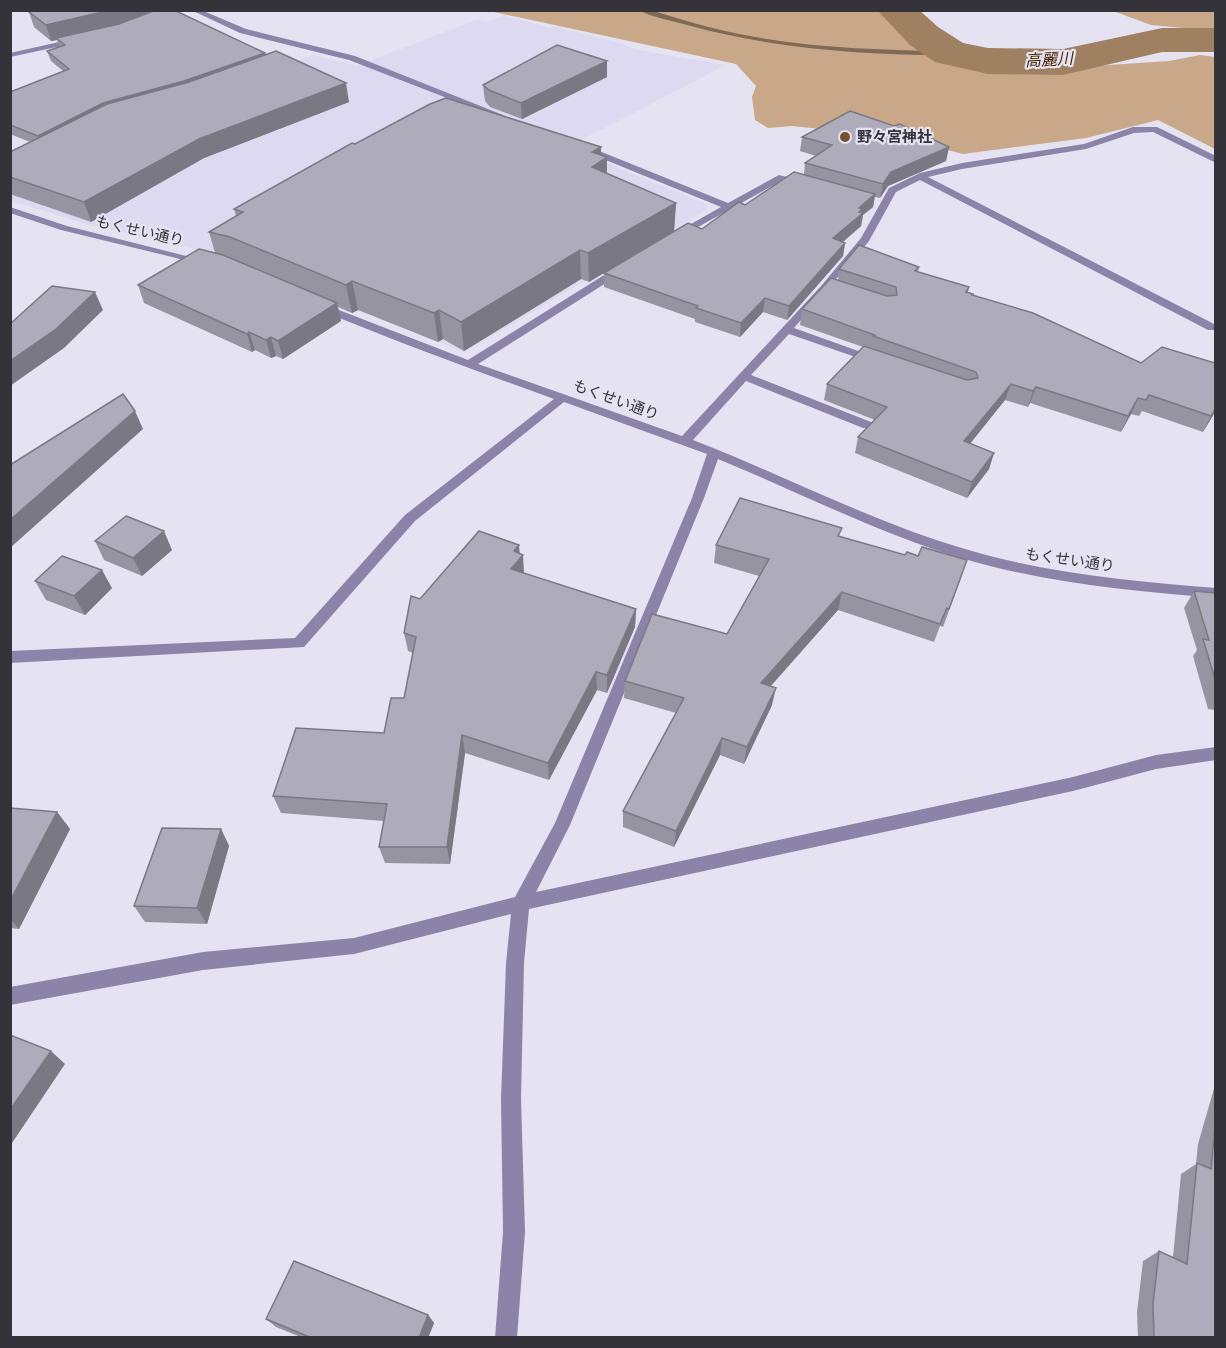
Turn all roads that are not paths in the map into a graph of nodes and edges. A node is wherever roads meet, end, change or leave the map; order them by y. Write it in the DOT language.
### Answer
graph roads {
  1 [pos="194,10"];
  2 [pos="88,38"];
  3 [pos="316,51"];
  4 [pos="10,55"];
  5 [pos="306,55"];
  6 [pos="528,126"];
  7 [pos="572,143"];
  8 [pos="1215,160"];
  9 [pos="920,176"];
  10 [pos="816,186"];
  11 [pos="872,202"];
  12 [pos="884,205"];
  13 [pos="728,207"];
  14 [pos="10,210"];
  15 [pos="670,240"];
  16 [pos="631,263"];
  17 [pos="223,266"];
  18 [pos="308,301"];
  19 [pos="1212,328"];
  20 [pos="788,330"];
  21 [pos="468,365"];
  22 [pos="889,365"];
  23 [pos="745,377"];
  24 [pos="563,397"];
  25 [pos="867,425"];
  26 [pos="685,441"];
  27 [pos="714,452"];
  28 [pos="1215,593"];
  29 [pos="10,657"];
  30 [pos="1215,753"];
  31 [pos="521,903"];
  32 [pos="10,996"];
  33 [pos="506,1338"];
  1 -- 3 [label="street"];
  2 -- 4 [label="street"];
  3 -- 5 [label="street"];
  3 -- 6 [label="street"];
  7 -- 13 [label="street"];
  8 -- 9 [label="street"];
  9 -- 12 [label="street"];
  9 -- 19 [label="street"];
  10 -- 13 [label="street"];
  11 -- 12 [label="street"];
  12 -- 20 [label="street"];
  13 -- 15 [label="street"];
  14 -- 17 [label="street, もくせい通り"];
  16 -- 21 [label="street"];
  18 -- 21 [label="street, もくせい通り"];
  20 -- 22 [label="street"];
  20 -- 23 [label="street"];
  21 -- 24 [label="street, もくせい通り"];
  23 -- 25 [label="street"];
  23 -- 26 [label="street"];
  24 -- 26 [label="street, もくせい通り"];
  24 -- 29 [label="street"];
  26 -- 27 [label="street, もくせい通り"];
  27 -- 28 [label="street, もくせい通り"];
  27 -- 31 [label="street"];
  30 -- 31 [label="street"];
  31 -- 32 [label="street"];
  31 -- 33 [label="street"];
}
